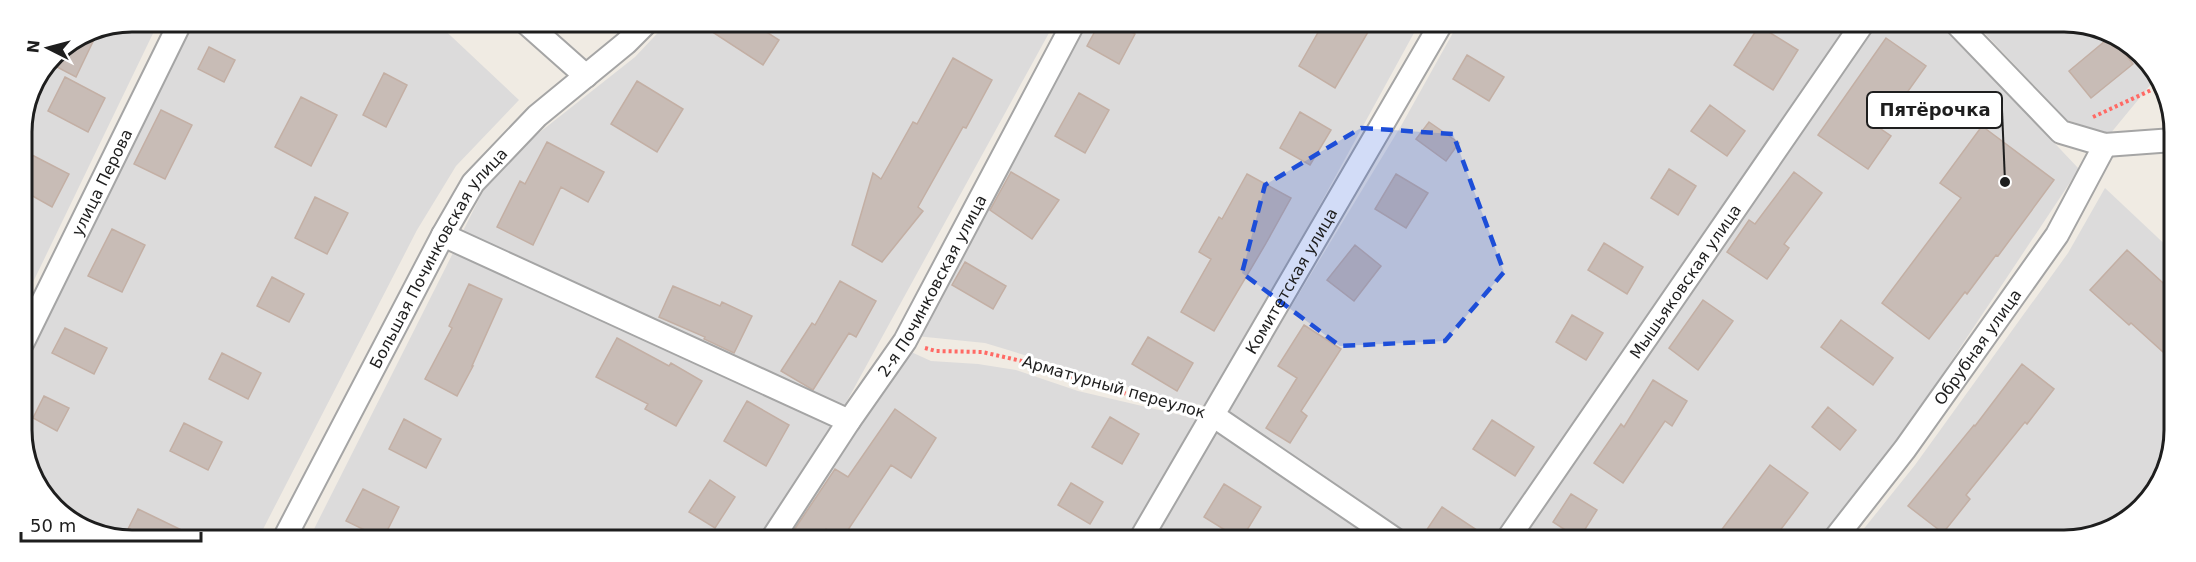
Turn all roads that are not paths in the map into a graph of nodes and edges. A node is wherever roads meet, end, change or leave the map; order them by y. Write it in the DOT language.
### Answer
graph roads {
  1 [pos="176,32"];
  2 [pos="536,32"];
  3 [pos="637,32"];
  4 [pos="1069,32"];
  5 [pos="1436,32"];
  6 [pos="1857,32"];
  7 [pos="1965,32"];
  8 [pos="586,76"];
  9 [pos="2164,141"];
  10 [pos="2105,145"];
  11 [pos="443,235"];
  12 [pos="32,322"];
  13 [pos="1214,416"];
  14 [pos="849,421"];
  15 [pos="289,530"];
  16 [pos="778,530"];
  17 [pos="1146,530"];
  18 [pos="1381,530"];
  19 [pos="1514,530"];
  20 [pos="1842,530"];
  1 -- 12 [label="street, улица Перова"];
  2 -- 8 [label="street"];
  3 -- 8 [label="street, Большая Починковская улица"];
  4 -- 14 [label="street, 2-я Починковская улица"];
  5 -- 13 [label="street, Комитетская улица"];
  6 -- 19 [label="street, Мышьяковская улица"];
  7 -- 10 [label="street"];
  8 -- 11 [label="street, Большая Починковская улица"];
  9 -- 10 [label="street"];
  10 -- 20 [label="street, Обрубная улица"];
  11 -- 14 [label="street"];
  11 -- 15 [label="street, Большая Починковская улица"];
  13 -- 17 [label="street, Комитетская улица"];
  13 -- 18 [label="street, Арматурный переулок"];
  14 -- 16 [label="street, 2-я Починковская улица"];
}
